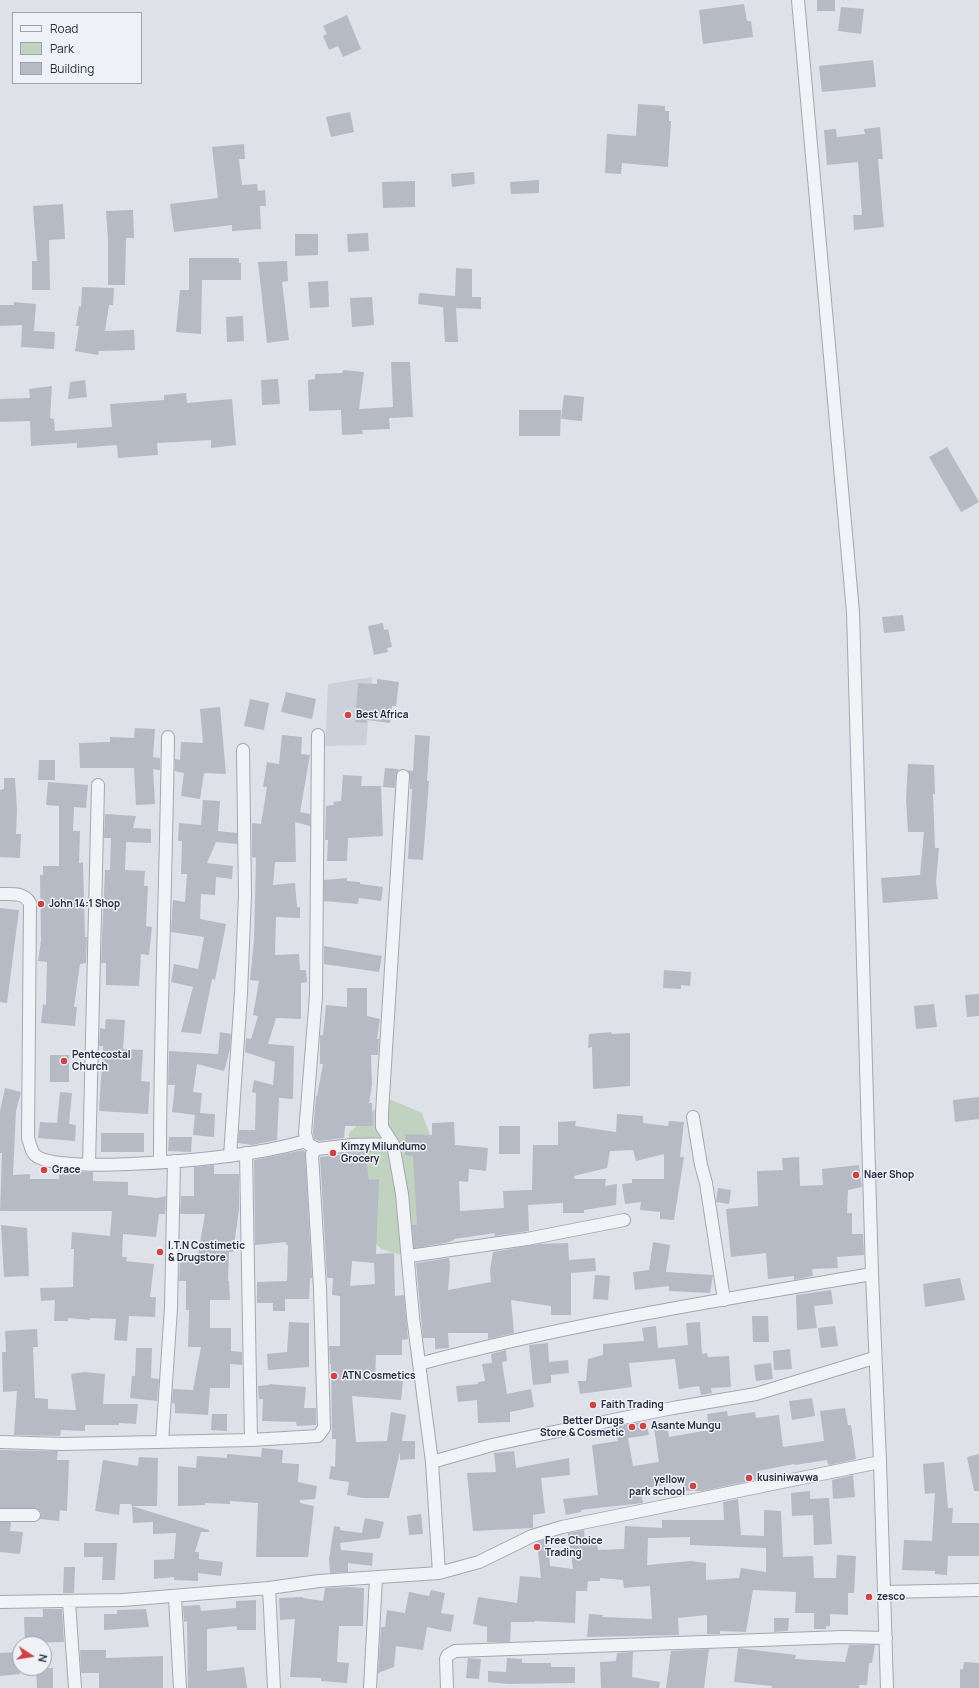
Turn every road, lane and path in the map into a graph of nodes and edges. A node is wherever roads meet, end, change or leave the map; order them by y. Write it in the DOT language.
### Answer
graph roads {
  1 [pos="798,0"];
  2 [pos="318,735"];
  3 [pos="168,737"];
  4 [pos="243,750"];
  5 [pos="403,776"];
  6 [pos="98,785"];
  7 [pos="0,894"];
  8 [pos="693,1117"];
  9 [pos="306,1141"];
  10 [pos="392,1144"];
  11 [pos="316,1150"];
  12 [pos="246,1153"];
  13 [pos="230,1156"];
  14 [pos="174,1161"];
  15 [pos="160,1162"];
  16 [pos="89,1165"];
  17 [pos="624,1220"];
  18 [pos="409,1256"];
  19 [pos="872,1274"];
  20 [pos="724,1300"];
  21 [pos="874,1358"];
  22 [pos="419,1364"];
  23 [pos="250,1440"];
  24 [pos="162,1441"];
  25 [pos="0,1442"];
  26 [pos="432,1462"];
  27 [pos="880,1462"];
  28 [pos="0,1515"];
  29 [pos="34,1516"];
  30 [pos="439,1573"];
  31 [pos="376,1578"];
  32 [pos="269,1588"];
  33 [pos="979,1590"];
  34 [pos="885,1592"];
  35 [pos="175,1596"];
  36 [pos="0,1602"];
  37 [pos="69,1602"];
  38 [pos="886,1638"];
  39 [pos="75,1688"];
  40 [pos="180,1688"];
  41 [pos="274,1688"];
  42 [pos="370,1688"];
  43 [pos="447,1688"];
  44 [pos="887,1688"];
  1 -- 19 [label="street"];
  2 -- 9 [label="street"];
  3 -- 15 [label="street"];
  4 -- 13 [label="street"];
  5 -- 10 [label="street"];
  6 -- 16 [label="street"];
  7 -- 16 [label="street"];
  8 -- 20 [label="street"];
  9 -- 11 [label="street"];
  9 -- 12 [label="street"];
  10 -- 11 [label="street"];
  10 -- 18 [label="street"];
  11 -- 23 [label="street"];
  12 -- 13 [label="street"];
  12 -- 23 [label="street"];
  13 -- 14 [label="street"];
  14 -- 15 [label="street"];
  14 -- 24 [label="street"];
  15 -- 16 [label="street"];
  17 -- 18 [label="street"];
  18 -- 22 [label="street"];
  19 -- 20 [label="street"];
  19 -- 21 [label="street"];
  20 -- 22 [label="street"];
  21 -- 26 [label="street"];
  21 -- 27 [label="street"];
  22 -- 26 [label="street"];
  23 -- 24 [label="street"];
  24 -- 25 [label="street"];
  26 -- 30 [label="street"];
  27 -- 30 [label="street"];
  27 -- 34 [label="street"];
  28 -- 29 [label="street"];
  30 -- 31 [label="street"];
  31 -- 32 [label="street"];
  31 -- 42 [label="street"];
  32 -- 35 [label="street"];
  32 -- 41 [label="street"];
  33 -- 34 [label="street"];
  34 -- 38 [label="street"];
  35 -- 37 [label="street"];
  35 -- 40 [label="street"];
  36 -- 37 [label="street"];
  37 -- 39 [label="street"];
  38 -- 43 [label="street"];
  38 -- 44 [label="street"];
}
